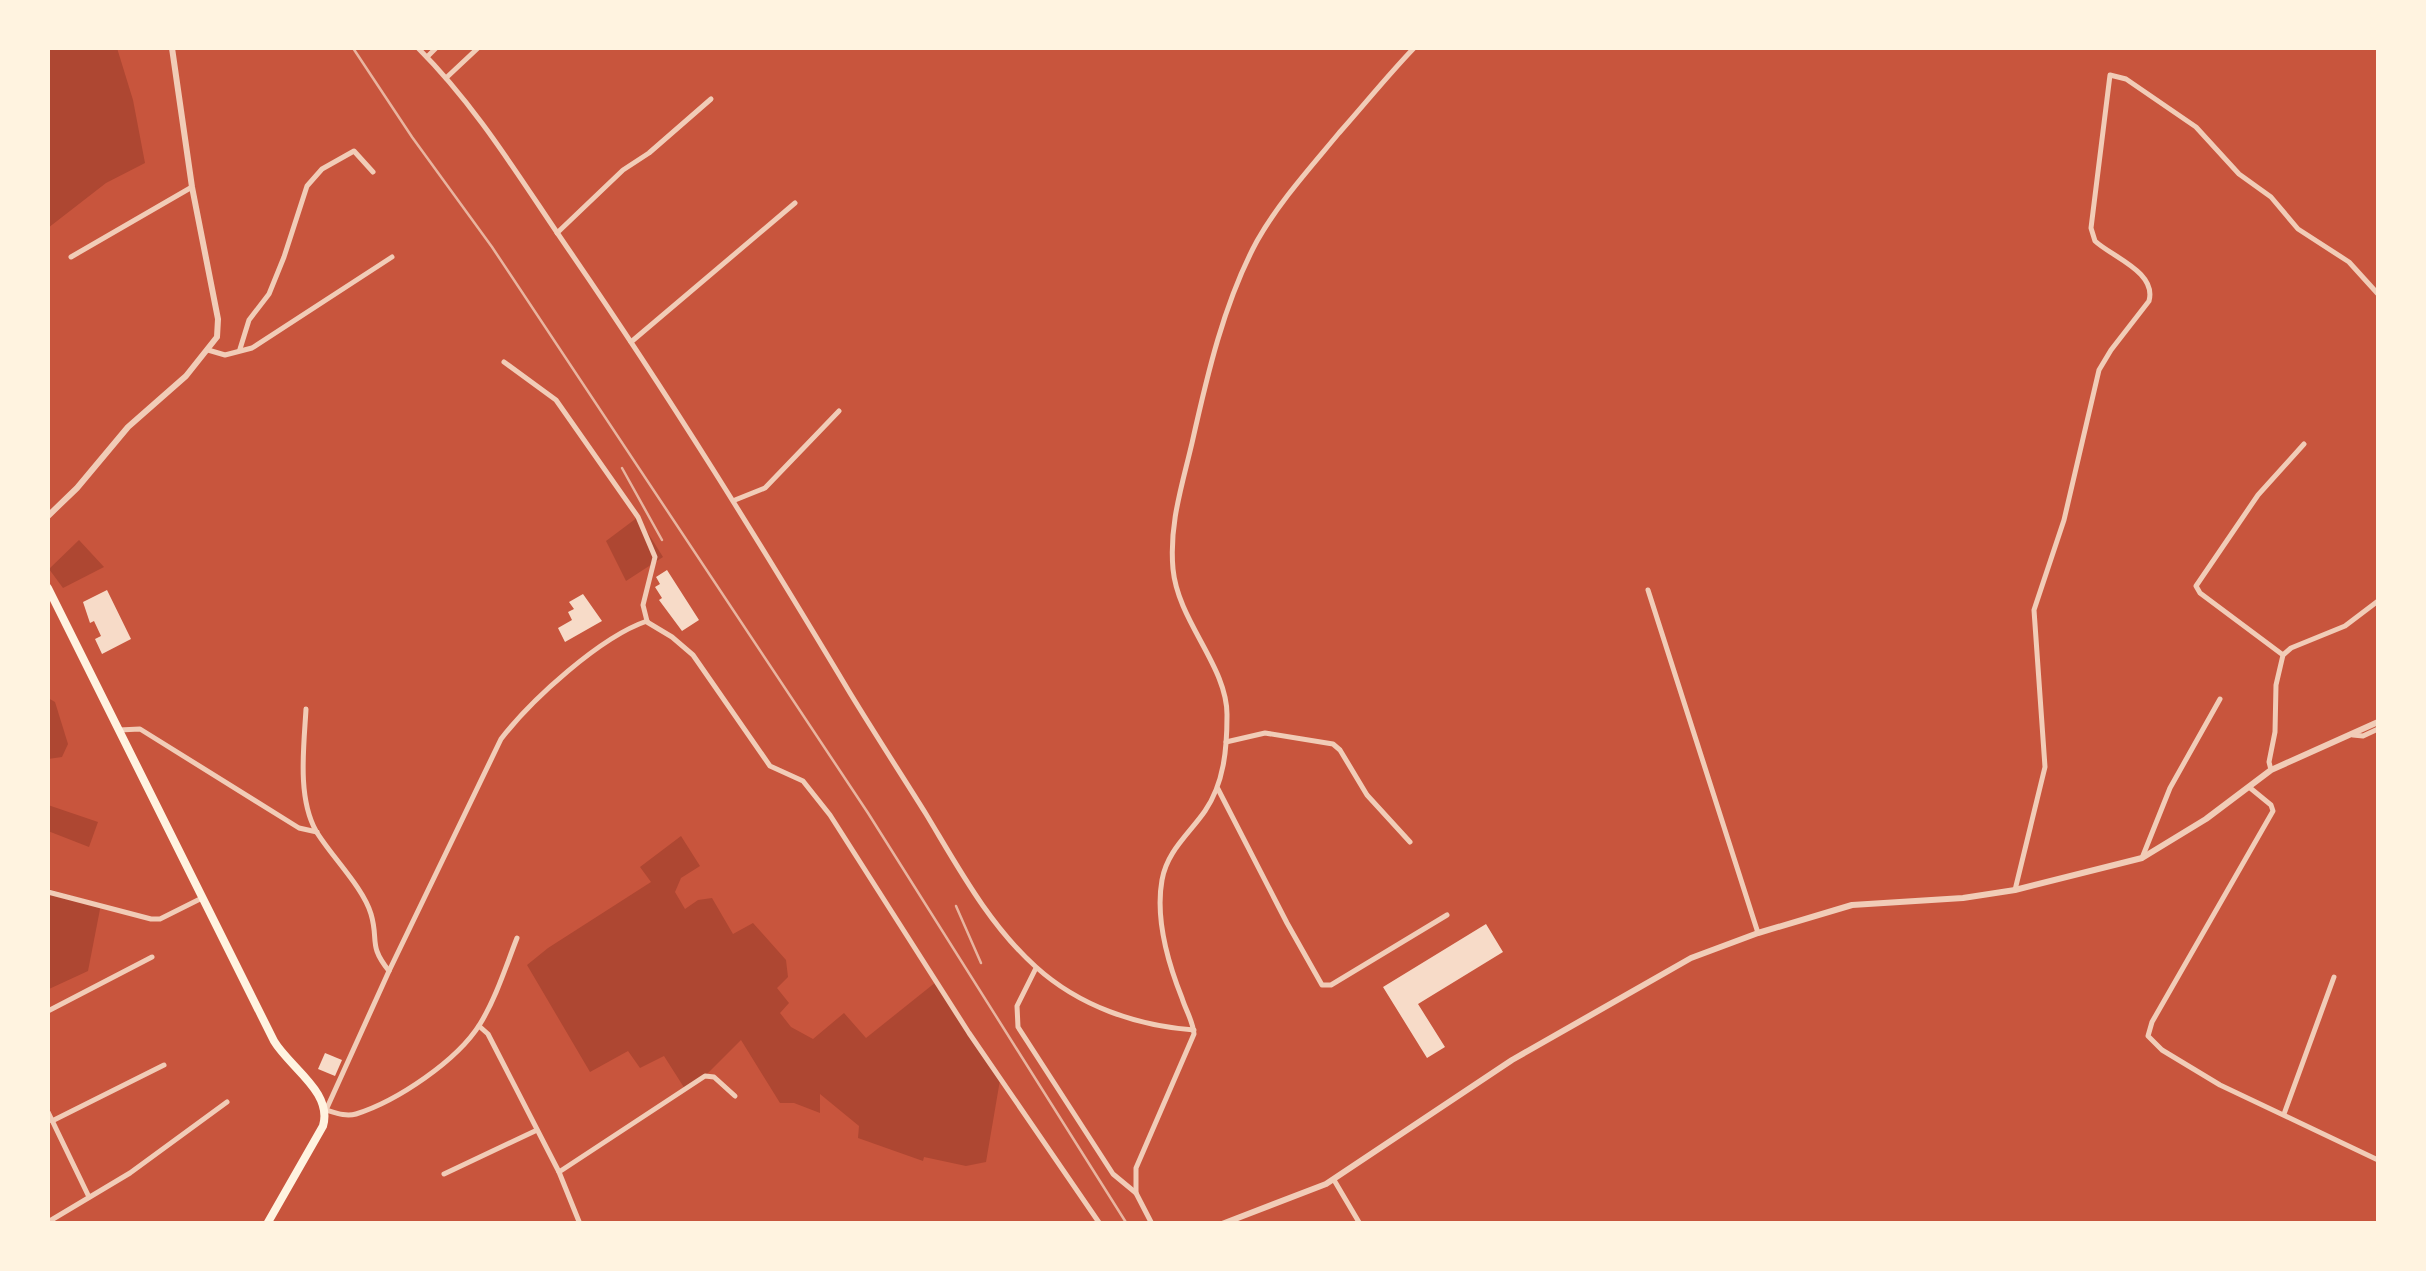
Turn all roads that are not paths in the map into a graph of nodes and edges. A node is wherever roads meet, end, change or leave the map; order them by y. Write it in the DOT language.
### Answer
graph roads {
  1 [pos="172,48"];
  2 [pos="418,48"];
  3 [pos="436,48"];
  4 [pos="478,48"];
  5 [pos="1414,48"];
  6 [pos="427,57"];
  7 [pos="446,78"];
  8 [pos="712,99"];
  9 [pos="373,172"];
  10 [pos="192,187"];
  11 [pos="795,203"];
  12 [pos="557,232"];
  13 [pos="392,257"];
  14 [pos="71,258"];
  15 [pos="2378,294"];
  16 [pos="632,342"];
  17 [pos="208,350"];
  18 [pos="240,350"];
  19 [pos="504,362"];
  20 [pos="839,410"];
  21 [pos="2304,444"];
  22 [pos="735,500"];
  23 [pos="48,516"];
  24 [pos="48,588"];
  25 [pos="1648,590"];
  26 [pos="2378,601"];
  27 [pos="647,622"];
  28 [pos="2283,655"];
  29 [pos="2220,699"];
  30 [pos="306,709"];
  31 [pos="2378,726"];
  32 [pos="119,730"];
  33 [pos="1226,742"];
  34 [pos="2271,770"];
  35 [pos="2249,786"];
  36 [pos="1218,789"];
  37 [pos="317,832"];
  38 [pos="1410,842"];
  39 [pos="2142,858"];
  40 [pos="2015,890"];
  41 [pos="48,892"];
  42 [pos="202,898"];
  43 [pos="1447,915"];
  44 [pos="1758,933"];
  45 [pos="517,938"];
  46 [pos="152,956"];
  47 [pos="1036,968"];
  48 [pos="388,972"];
  49 [pos="2334,977"];
  50 [pos="48,1011"];
  51 [pos="479,1026"];
  52 [pos="1194,1030"];
  53 [pos="164,1065"];
  54 [pos="735,1096"];
  55 [pos="228,1102"];
  56 [pos="326,1110"];
  57 [pos="48,1112"];
  58 [pos="2284,1114"];
  59 [pos="52,1122"];
  60 [pos="535,1132"];
  61 [pos="2378,1160"];
  62 [pos="558,1172"];
  63 [pos="444,1174"];
  64 [pos="1334,1180"];
  65 [pos="1136,1192"];
  66 [pos="89,1197"];
  67 [pos="48,1222"];
  68 [pos="267,1224"];
  69 [pos="580,1224"];
  70 [pos="1100,1224"];
  71 [pos="1152,1224"];
  72 [pos="1222,1224"];
  73 [pos="1360,1224"];
  1 -- 10 [label="street"];
  2 -- 6 [label="street"];
  3 -- 6 [label="street"];
  4 -- 7 [label="street"];
  5 -- 33 [label="street"];
  6 -- 7 [label="street"];
  7 -- 12 [label="street"];
  8 -- 12 [label="street"];
  9 -- 18 [label="street"];
  10 -- 14 [label="street"];
  10 -- 17 [label="street"];
  11 -- 16 [label="street"];
  12 -- 16 [label="street"];
  13 -- 18 [label="street"];
  15 -- 40 [label="street"];
  16 -- 22 [label="street"];
  17 -- 18 [label="street"];
  17 -- 23 [label="street"];
  19 -- 27 [label="street"];
  20 -- 22 [label="street"];
  21 -- 28 [label="street"];
  22 -- 47 [label="street"];
  24 -- 32 [label="main road"];
  25 -- 44 [label="street"];
  26 -- 28 [label="street"];
  27 -- 48 [label="street"];
  27 -- 70 [label="street"];
  28 -- 34 [label="street"];
  29 -- 39 [label="street"];
  30 -- 37 [label="street"];
  31 -- 34 [label="street"];
  32 -- 37 [label="street"];
  32 -- 42 [label="main road"];
  33 -- 36 [label="street"];
  33 -- 38 [label="street"];
  34 -- 35 [label="street"];
  35 -- 39 [label="street"];
  35 -- 58 [label="street"];
  36 -- 43 [label="street"];
  36 -- 52 [label="street"];
  37 -- 48 [label="street"];
  39 -- 40 [label="street"];
  40 -- 44 [label="street"];
  41 -- 42 [label="street"];
  42 -- 56 [label="main road"];
  44 -- 64 [label="street"];
  45 -- 51 [label="street"];
  46 -- 50 [label="street"];
  47 -- 52 [label="street"];
  47 -- 65 [label="street"];
  48 -- 56 [label="street"];
  49 -- 58 [label="street"];
  51 -- 56 [label="street"];
  51 -- 60 [label="street"];
  52 -- 65 [label="street"];
  53 -- 59 [label="street"];
  54 -- 62 [label="street"];
  55 -- 66 [label="street"];
  56 -- 68 [label="main road"];
  57 -- 59 [label="street"];
  58 -- 61 [label="street"];
  59 -- 66 [label="street"];
  60 -- 62 [label="street"];
  60 -- 63 [label="street"];
  62 -- 69 [label="street"];
  64 -- 72 [label="street"];
  64 -- 73 [label="street"];
  65 -- 71 [label="street"];
  66 -- 67 [label="street"];
}
